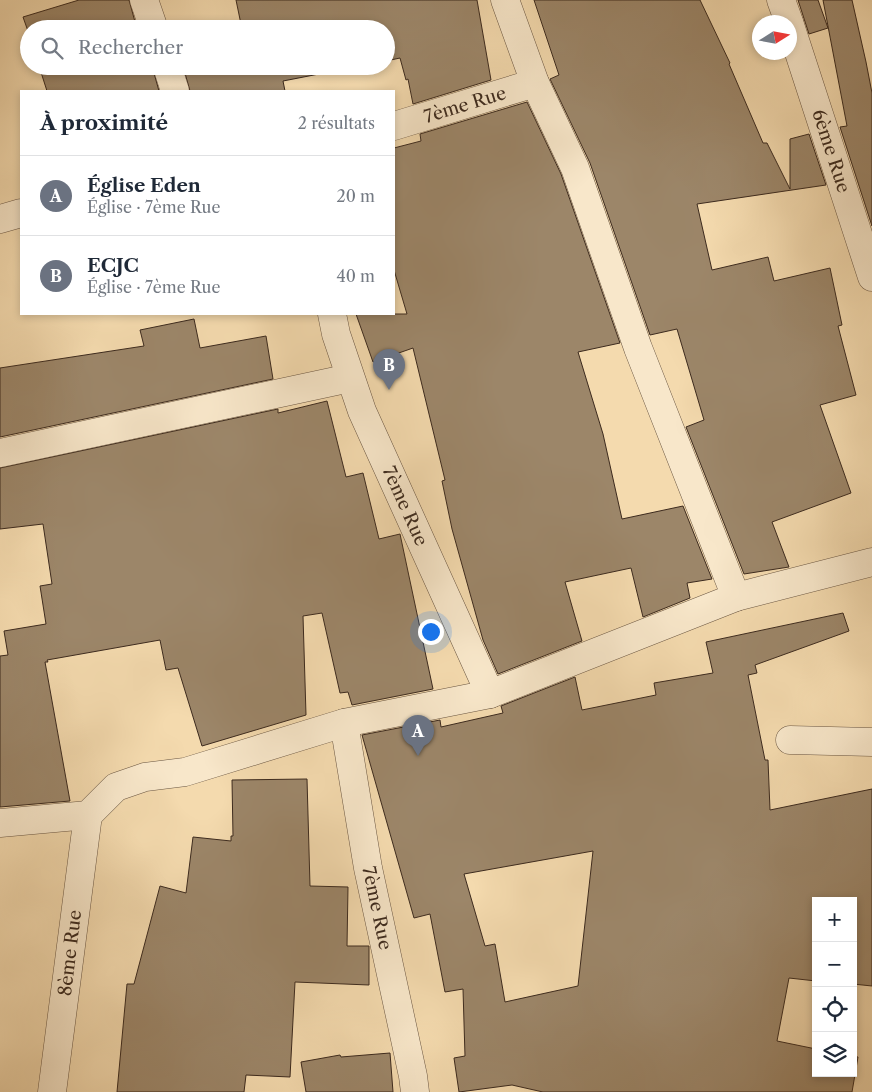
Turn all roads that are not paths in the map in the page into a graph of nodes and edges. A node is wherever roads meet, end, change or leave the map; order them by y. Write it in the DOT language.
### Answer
graph roads {
  1 [pos="144,0"];
  2 [pos="505,0"];
  3 [pos="781,0"];
  4 [pos="786,15"];
  5 [pos="151,20"];
  6 [pos="797,48"];
  7 [pos="170,75"];
  8 [pos="535,83"];
  9 [pos="175,90"];
  10 [pos="395,126"];
  11 [pos="20,213"];
  12 [pos="0,219"];
  13 [pos="872,277"];
  14 [pos="332,315"];
  15 [pos="350,378"];
  16 [pos="0,453"];
  17 [pos="872,562"];
  18 [pos="736,597"];
  19 [pos="490,694"];
  20 [pos="344,723"];
  21 [pos="790,740"];
  22 [pos="872,742"];
  23 [pos="88,815"];
  24 [pos="0,824"];
  25 [pos="52,1092"];
  26 [pos="415,1092"];
  1 -- 5 [label="street"];
  2 -- 8 [label="street"];
  3 -- 4 [label="street, 6ème Rue"];
  6 -- 13 [label="street, 6ème Rue"];
  7 -- 9 [label="street"];
  8 -- 10 [label="street, 7ème Rue"];
  8 -- 18 [label="street"];
  11 -- 12 [label="street"];
  14 -- 15 [label="street, 7ème Rue"];
  15 -- 16 [label="street"];
  15 -- 19 [label="street, 7ème Rue"];
  17 -- 18 [label="street"];
  18 -- 19 [label="street"];
  19 -- 20 [label="street"];
  20 -- 23 [label="street"];
  20 -- 26 [label="street, 7ème Rue"];
  21 -- 22 [label="street"];
  23 -- 24 [label="street"];
  23 -- 25 [label="street, 8ème Rue"];
}
